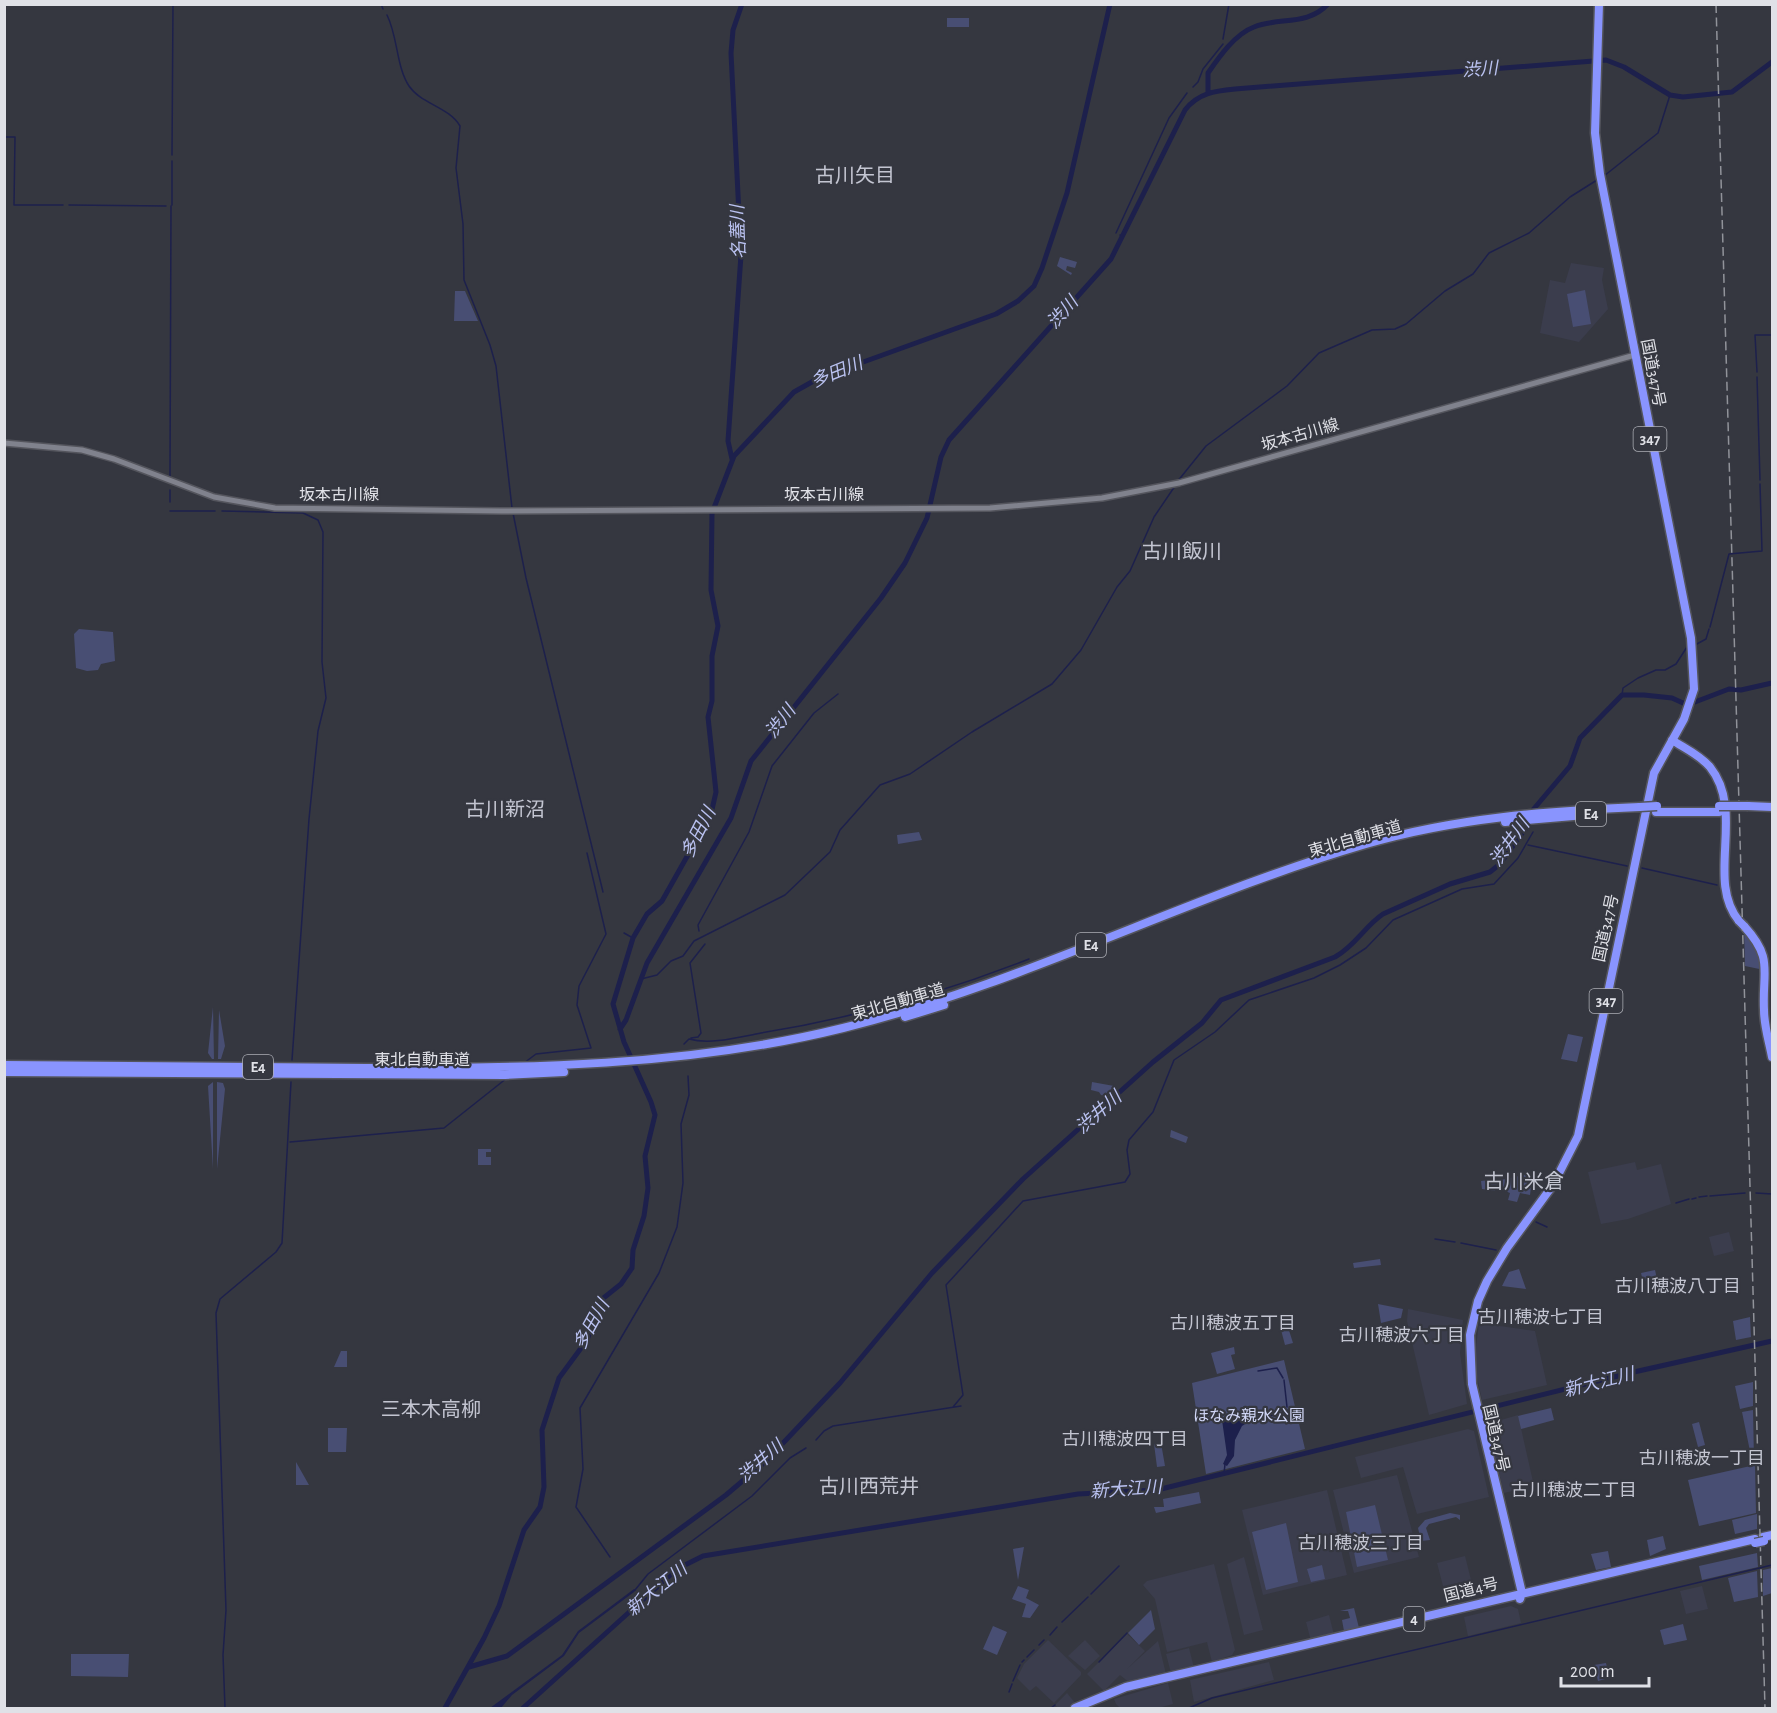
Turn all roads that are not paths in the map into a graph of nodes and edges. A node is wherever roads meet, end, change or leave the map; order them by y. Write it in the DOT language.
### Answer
graph roads {
  1 [pos="1599,4"];
  2 [pos="1635,355"];
  3 [pos="4,444"];
  4 [pos="1672,740"];
  5 [pos="1773,807"];
  6 [pos="1748,809"];
  7 [pos="1773,813"];
  8 [pos="1773,1057"];
  9 [pos="4,1065"];
  10 [pos="618,1066"];
  11 [pos="509,1071"];
  12 [pos="4,1072"];
  13 [pos="1764,1539"];
  14 [pos="1520,1596"];
  15 [pos="1075,1708"];
  16 [pos="1084,1708"];
  1 -- 2 [label="highway, 国道347号 / 347"];
  2 -- 3 [label="main road, 坂本古川線"];
  2 -- 4 [label="highway, 国道347号 / 347"];
  4 -- 8 [label="highway"];
  4 -- 14 [label="highway, 国道347号 / 347"];
  5 -- 6 [label="highway, 東北自動車道 / E4"];
  6 -- 7 [label="highway, 東北自動車道 / E4"];
  6 -- 10 [label="highway, 東北自動車道 / E4, bridge"];
  9 -- 11 [label="highway, 東北自動車道 / E4"];
  10 -- 11 [label="highway, 東北自動車道 / E4"];
  10 -- 11 [label="highway, 東北自動車道 / E4"];
  11 -- 12 [label="highway, 東北自動車道 / E4"];
  13 -- 14 [label="highway, 国道4号 / 4"];
  14 -- 15 [label="highway, 国道4号 / 4"];
  14 -- 16 [label="highway, 国道4号 / 4"];
}
